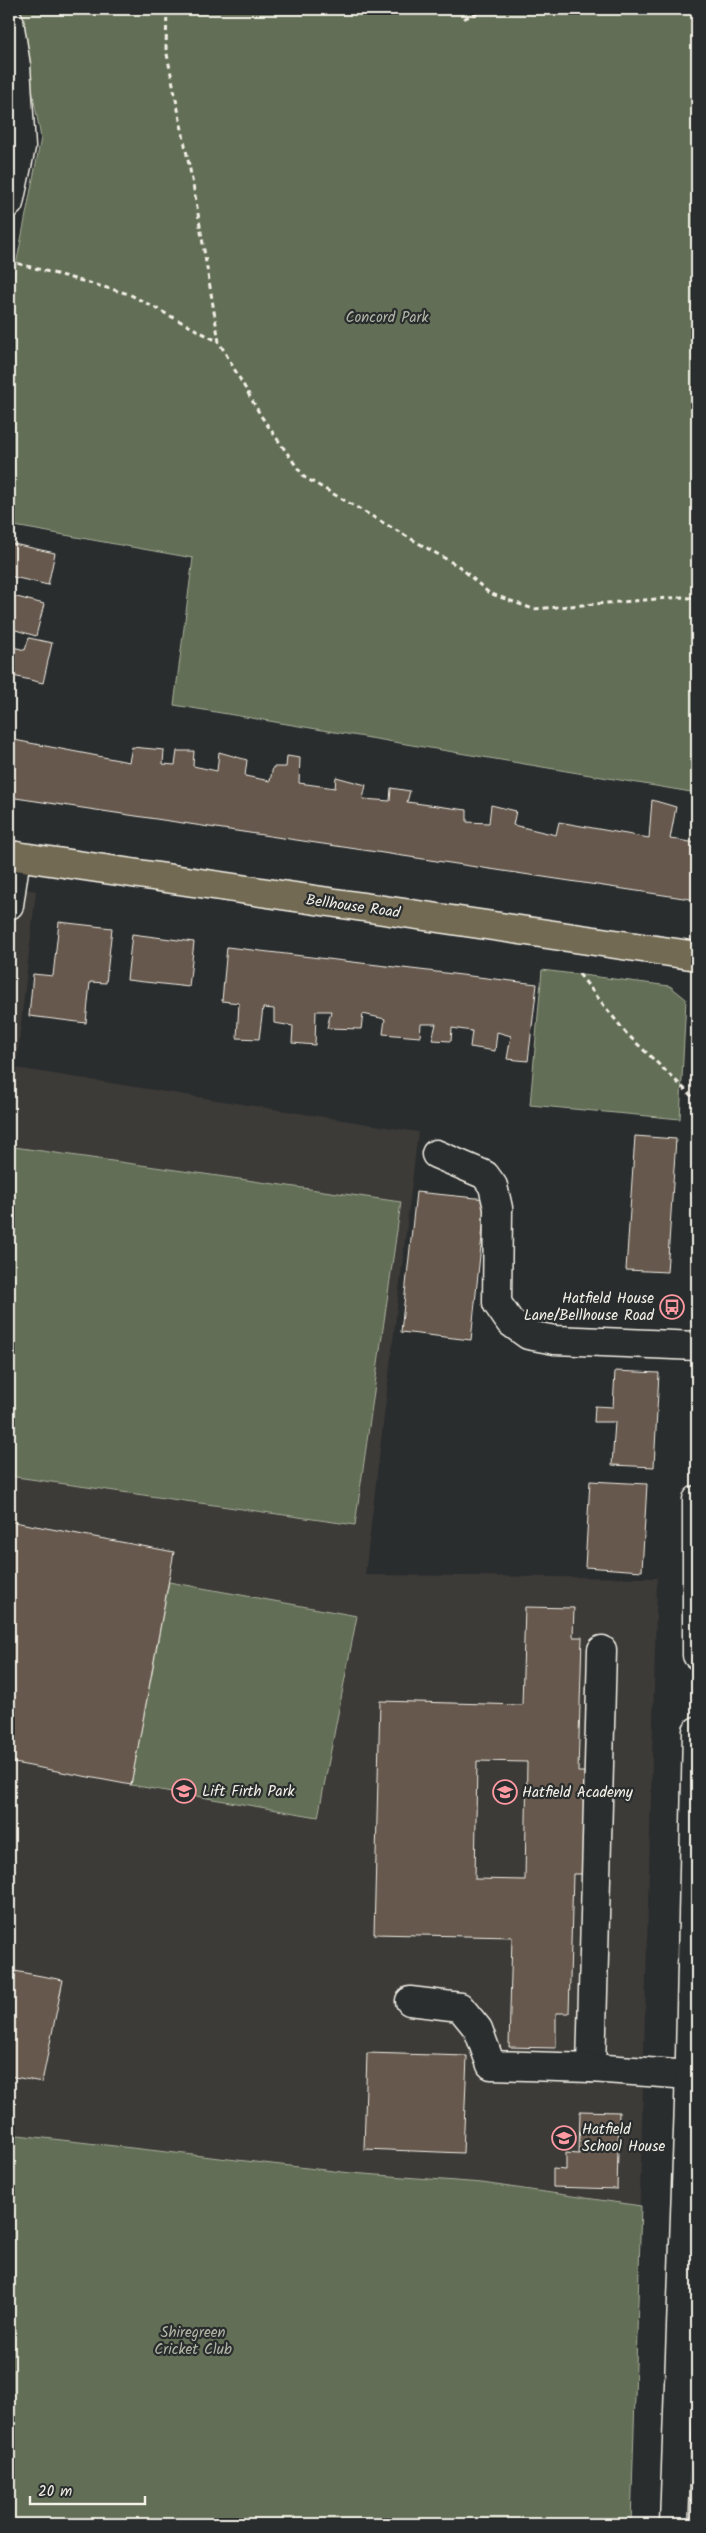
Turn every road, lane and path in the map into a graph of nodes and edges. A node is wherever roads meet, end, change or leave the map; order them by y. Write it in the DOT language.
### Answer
graph roads {
  1 [pos="167,9"];
  2 [pos="461,9"];
  3 [pos="487,9"];
  4 [pos="9,21"];
  5 [pos="9,203"];
  6 [pos="9,261"];
  7 [pos="219,342"];
  8 [pos="697,599"];
  9 [pos="12,855"];
  10 [pos="9,904"];
  11 [pos="548,935"];
  12 [pos="697,956"];
  13 [pos="697,1101"];
  14 [pos="436,1154"];
  15 [pos="697,1346"];
  16 [pos="697,1500"];
  17 [pos="602,1650"];
  18 [pos="697,1655"];
  19 [pos="697,1731"];
  20 [pos="410,2001"];
  21 [pos="591,2068"];
  22 [pos="690,2075"];
  23 [pos="674,2524"];
  1 -- 7 [label="path"];
  2 -- 3 [label="path"];
  4 -- 5 [label="street"];
  6 -- 7 [label="path"];
  7 -- 8 [label="path"];
  9 -- 10 [label="street"];
  9 -- 11 [label="main road, Bellhouse Road"];
  11 -- 12 [label="main road, Bellhouse Road"];
  11 -- 13 [label="path"];
  14 -- 15 [label="street"];
  16 -- 18 [label="street"];
  17 -- 21 [label="street"];
  19 -- 22 [label="street"];
  20 -- 21 [label="street"];
  21 -- 22 [label="street"];
  22 -- 23 [label="street"];
}
